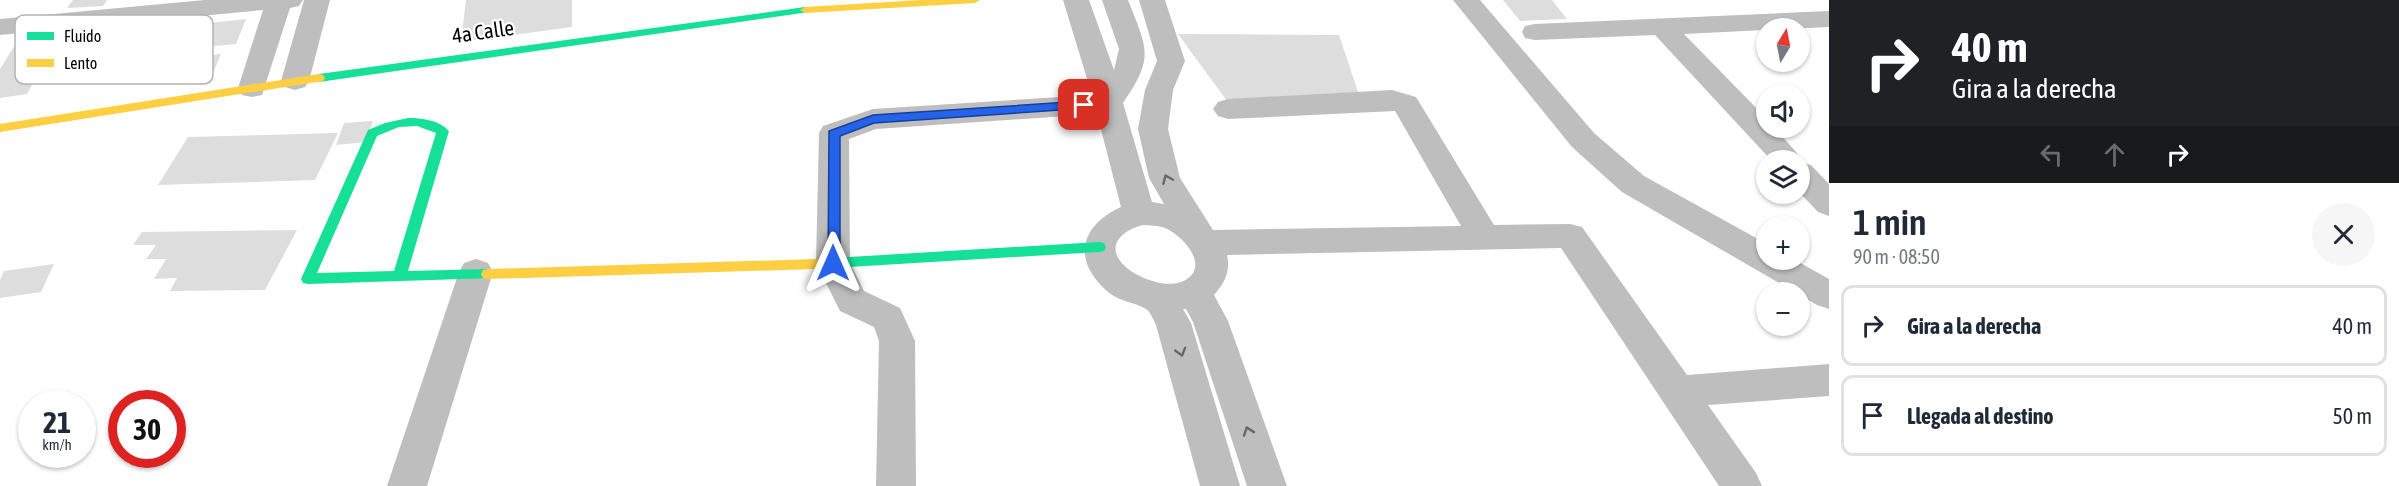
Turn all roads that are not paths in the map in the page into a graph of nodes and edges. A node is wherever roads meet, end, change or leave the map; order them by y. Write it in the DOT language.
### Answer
graph roads {
  1 [pos="284,0"];
  2 [pos="316,0"];
  3 [pos="975,0"];
  4 [pos="1076,0"];
  5 [pos="1115,0"];
  6 [pos="1152,0"];
  7 [pos="1466,0"];
  8 [pos="228,3"];
  9 [pos="114,15"];
  10 [pos="1829,19"];
  11 [pos="15,25"];
  12 [pos="1662,26"];
  13 [pos="0,27"];
  14 [pos="1535,32"];
  15 [pos="294,81"];
  16 [pos="252,88"];
  17 [pos="1108,104"];
  18 [pos="1228,109"];
  19 [pos="0,128"];
  20 [pos="1779,150"];
  21 [pos="1810,184"];
  22 [pos="1829,204"];
  23 [pos="1139,213"];
  24 [pos="1201,236"];
  25 [pos="1484,237"];
  26 [pos="1099,247"];
  27 [pos="833,263"];
  28 [pos="476,272"];
  29 [pos="400,275"];
  30 [pos="1176,295"];
  31 [pos="1829,295"];
  32 [pos="1829,380"];
  33 [pos="1678,392"];
  34 [pos="406,486"];
  35 [pos="896,486"];
  36 [pos="1220,486"];
  37 [pos="1267,486"];
  38 [pos="1742,486"];
  1 -- 8 [label="street"];
  1 -- 16 [label="street"];
  2 -- 15 [label="street"];
  3 -- 15 [label="street, 4a Calle"];
  4 -- 17 [label="street"];
  5 -- 17 [label="street"];
  24 -- 6 [label="street, one-way"];
  7 -- 31 [label="street"];
  8 -- 9 [label="street"];
  10 -- 12 [label="street"];
  11 -- 13 [label="street"];
  12 -- 14 [label="street"];
  12 -- 20 [label="street"];
  15 -- 16 [label="street, 4a Calle"];
  16 -- 19 [label="street, 4a Calle"];
  17 -- 23 [label="street"];
  17 -- 27 [label="street"];
  18 -- 25 [label="street"];
  21 -- 22 [label="street"];
  23 -- 24 [label="street"];
  23 -- 26 [label="street"];
  24 -- 25 [label="street"];
  24 -- 30 [label="street"];
  25 -- 33 [label="street"];
  26 -- 27 [label="street"];
  26 -- 30 [label="street"];
  27 -- 28 [label="street"];
  27 -- 35 [label="street"];
  28 -- 29 [label="street"];
  28 -- 34 [label="street"];
  29 -- 29 [label="street"];
  30 -- 36 [label="street, one-way"];
  37 -- 30 [label="street, one-way"];
  32 -- 33 [label="street"];
  33 -- 38 [label="street"];
}
